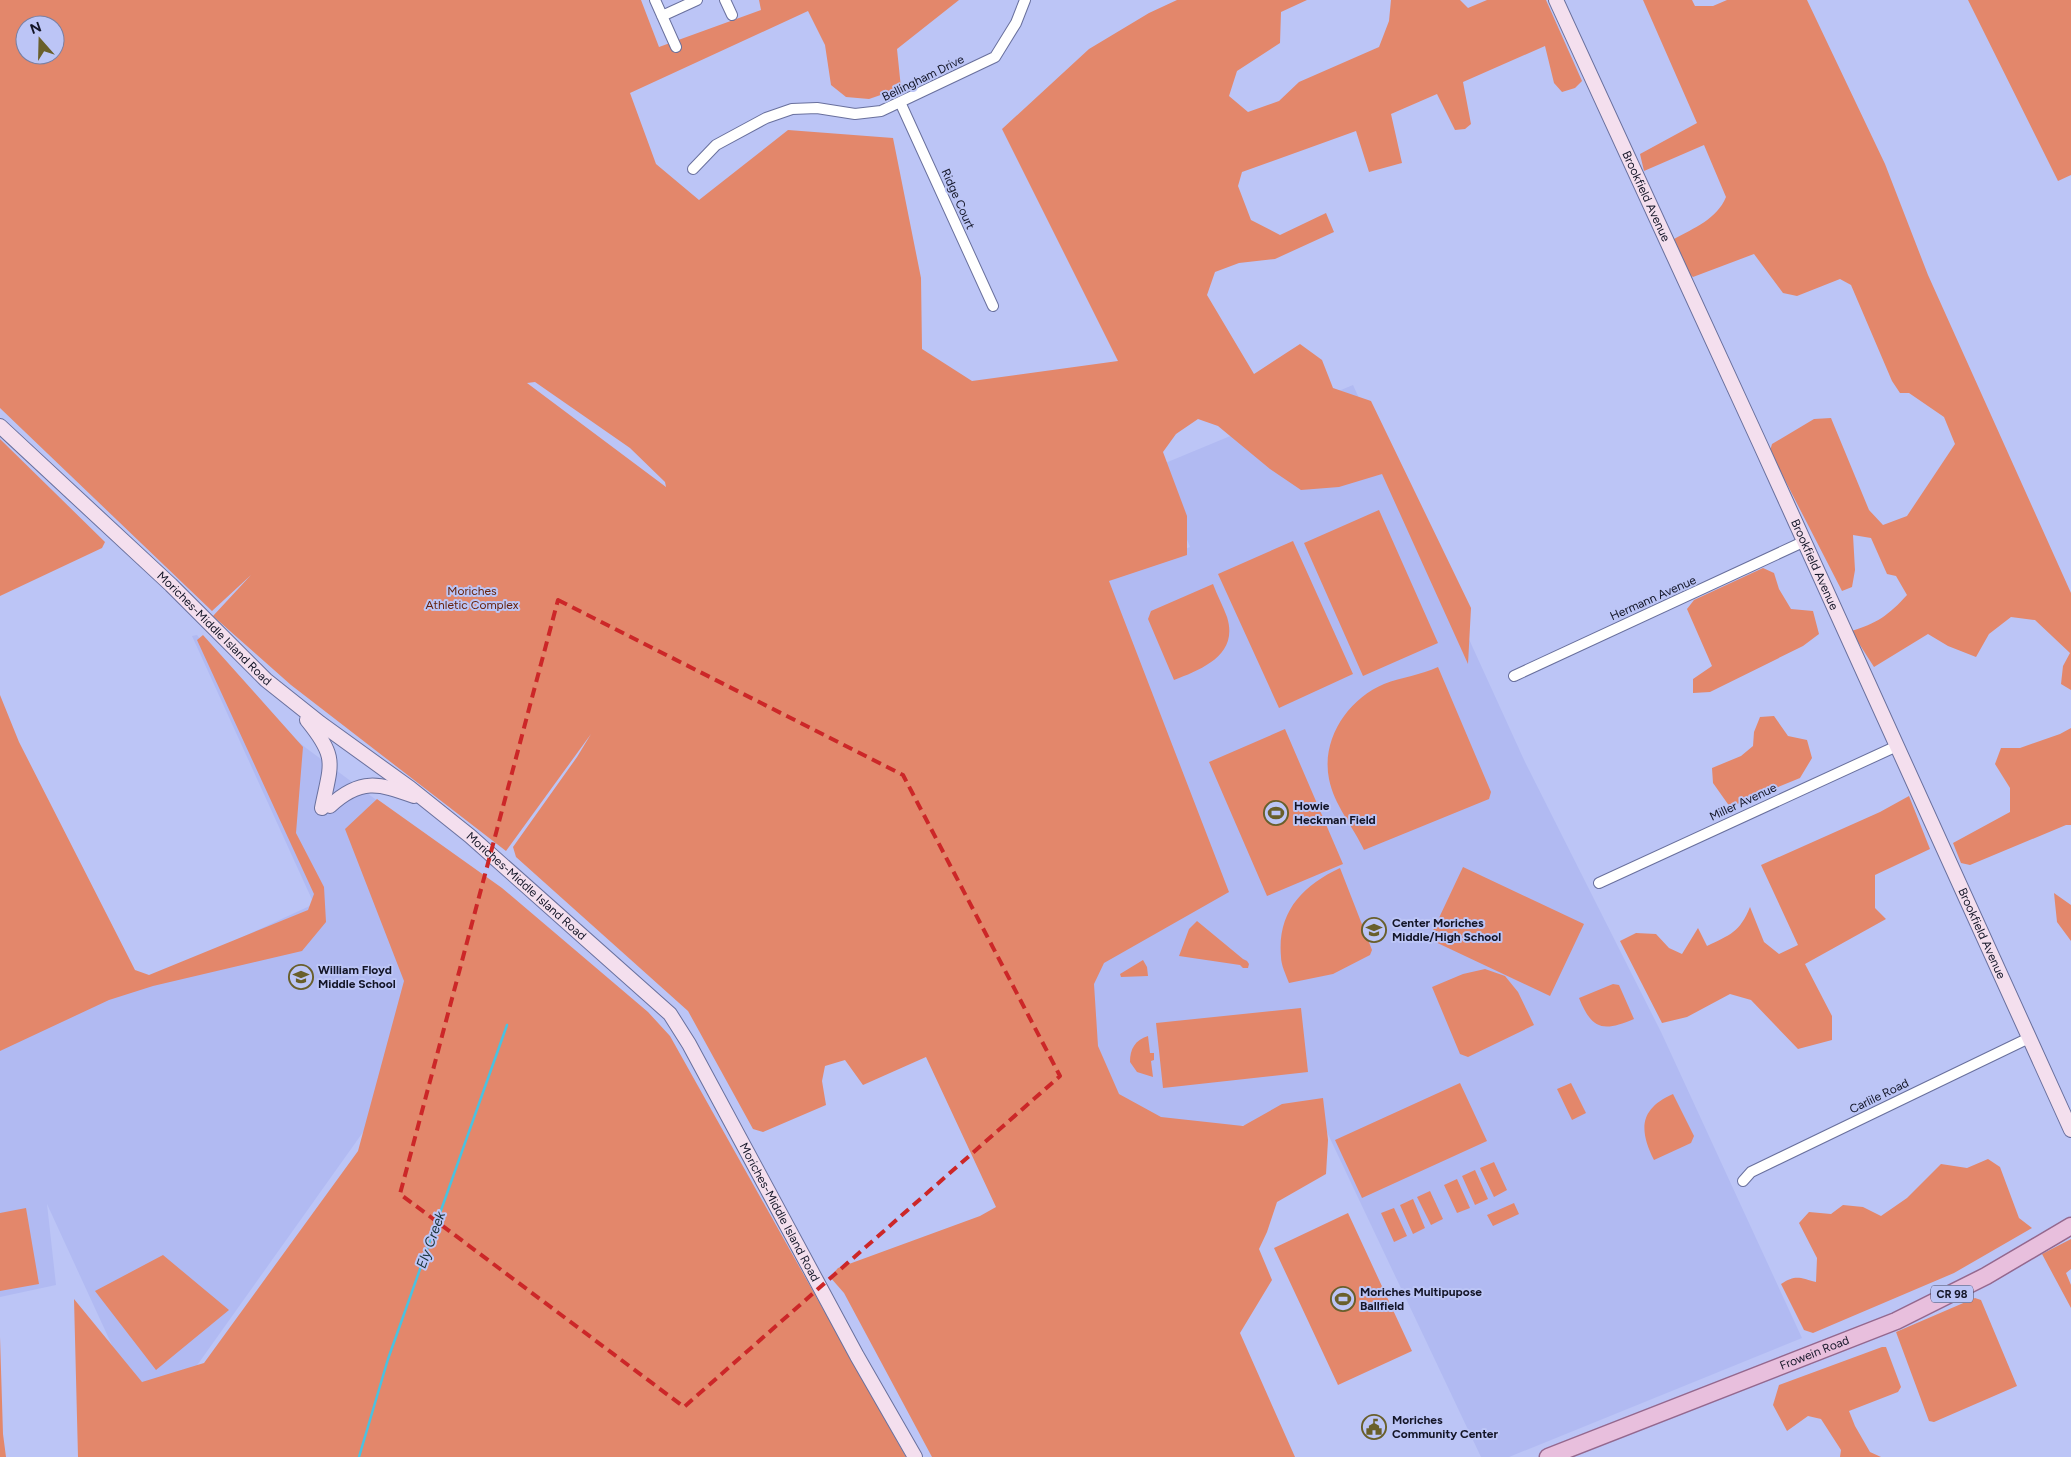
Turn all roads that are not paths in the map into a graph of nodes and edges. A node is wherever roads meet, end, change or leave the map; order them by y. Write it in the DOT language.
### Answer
graph roads {
  1 [pos="655,0"];
  2 [pos="697,0"];
  3 [pos="725,0"];
  4 [pos="1024,0"];
  5 [pos="1556,0"];
  6 [pos="732,15"];
  7 [pos="662,16"];
  8 [pos="676,47"];
  9 [pos="900,102"];
  10 [pos="694,168"];
  11 [pos="992,306"];
  12 [pos="0,426"];
  13 [pos="1803,542"];
  14 [pos="1514,676"];
  15 [pos="292,702"];
  16 [pos="1897,746"];
  17 [pos="428,801"];
  18 [pos="1599,883"];
  19 [pos="2029,1038"];
  20 [pos="2071,1130"];
  21 [pos="1743,1181"];
  22 [pos="2071,1226"];
  23 [pos="915,1457"];
  24 [pos="1548,1457"];
  1 -- 7 [label="street"];
  2 -- 7 [label="street"];
  3 -- 6 [label="street"];
  4 -- 9 [label="street, Bellingham Drive"];
  5 -- 13 [label="main road, Brookfield Avenue"];
  7 -- 8 [label="street"];
  9 -- 10 [label="street, Bellingham Drive"];
  9 -- 11 [label="street, Ridge Court"];
  12 -- 15 [label="main road, Moriches-Middle Island Road"];
  13 -- 14 [label="street, Hermann Avenue"];
  13 -- 16 [label="main road, Brookfield Avenue"];
  15 -- 17 [label="main road, Moriches-Middle Island Road"];
  15 -- 17 [label="main road"];
  16 -- 18 [label="street, Miller Avenue"];
  16 -- 19 [label="main road, Brookfield Avenue"];
  17 -- 23 [label="main road, Moriches-Middle Island Road"];
  19 -- 20 [label="main road, Brookfield Avenue"];
  19 -- 21 [label="street, Carlile Road"];
  22 -- 24 [label="main road, Frowein Road / CR 98"];
}
